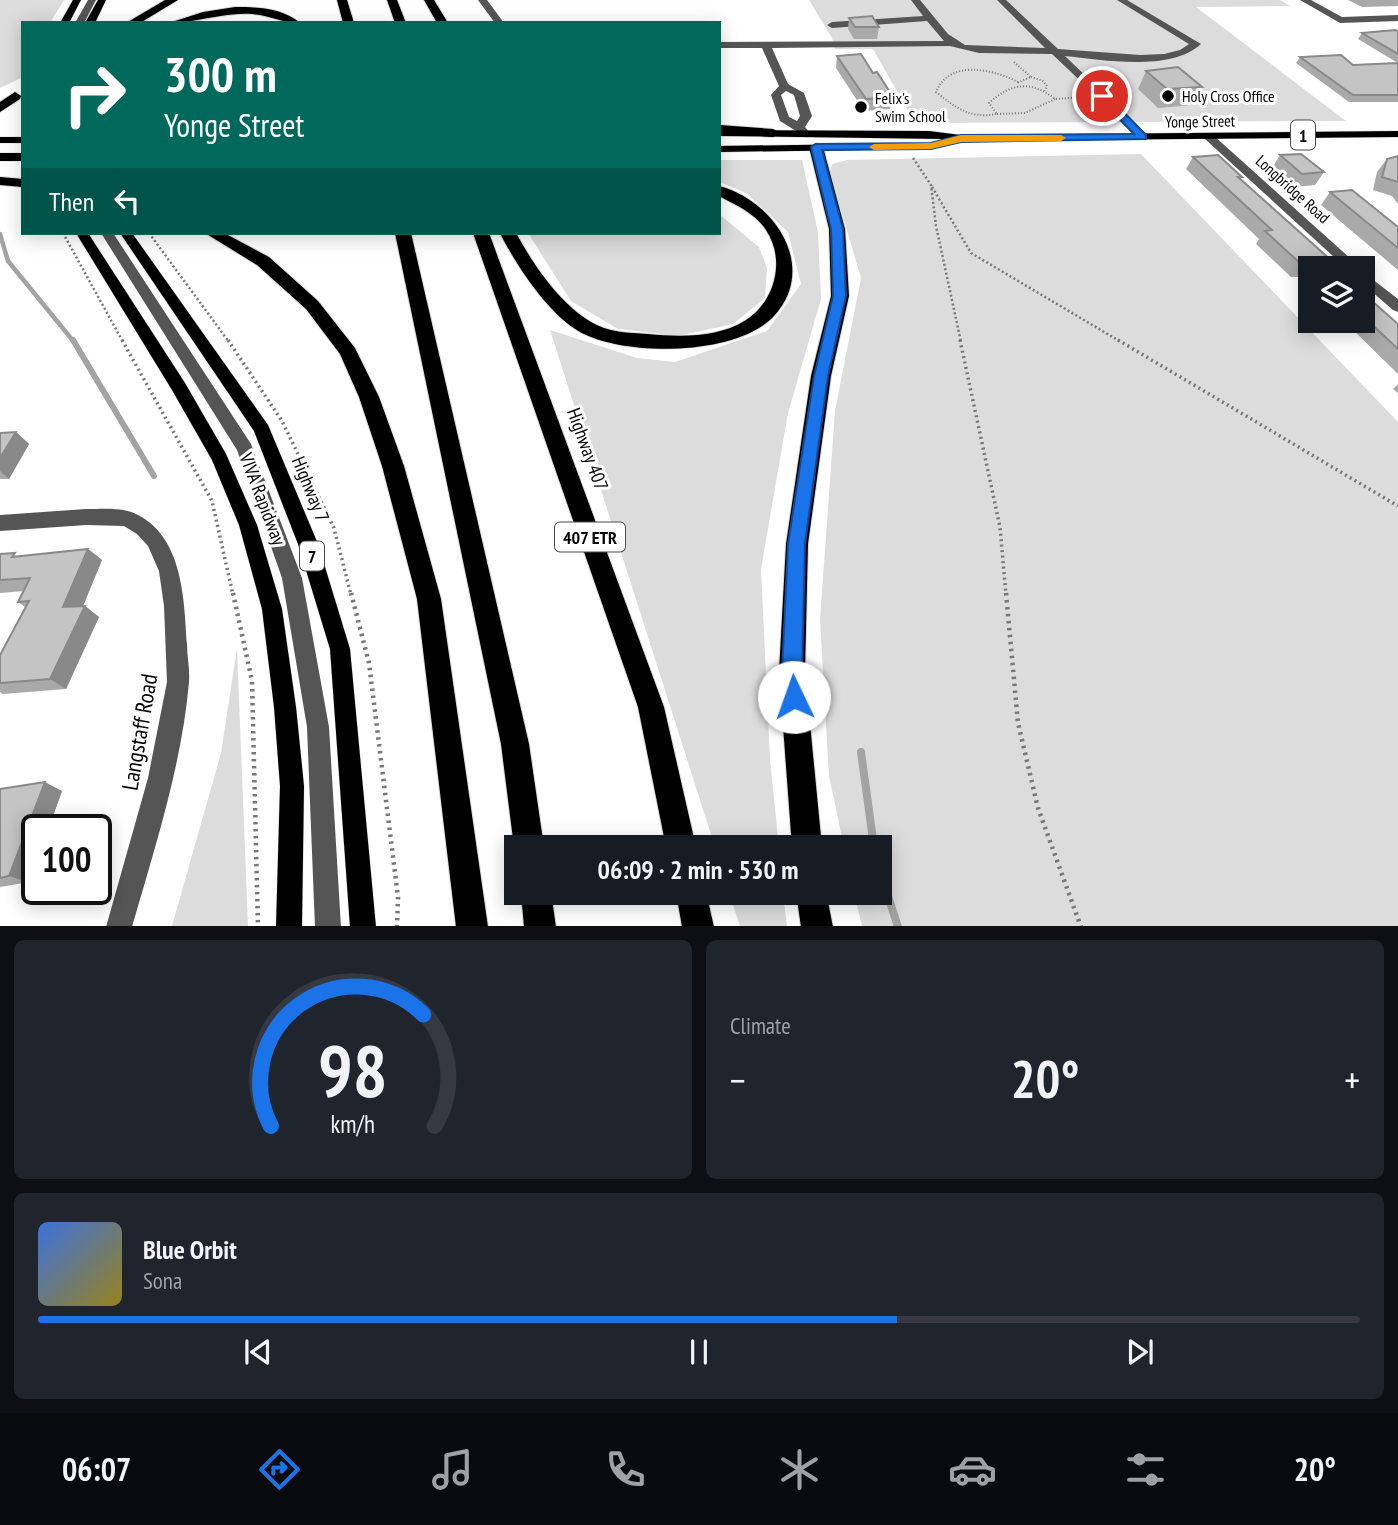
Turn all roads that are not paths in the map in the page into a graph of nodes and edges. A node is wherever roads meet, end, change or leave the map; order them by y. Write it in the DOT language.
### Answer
graph roads {
  1 [pos="77,0"];
  2 [pos="92,0"];
  3 [pos="103,0"];
  4 [pos="173,0"];
  5 [pos="342,0"];
  6 [pos="392,0"];
  7 [pos="429,0"];
  8 [pos="482,0"];
  9 [pos="915,0"];
  10 [pos="1121,0"];
  11 [pos="1304,0"];
  12 [pos="1004,1"];
  13 [pos="932,18"];
  14 [pos="1398,18"];
  15 [pos="65,21"];
  16 [pos="80,21"];
  17 [pos="91,21"];
  18 [pos="135,21"];
  19 [pos="182,21"];
  20 [pos="291,21"];
  21 [pos="348,21"];
  22 [pos="400,21"];
  23 [pos="442,21"];
  24 [pos="498,21"];
  25 [pos="832,25"];
  26 [pos="952,43"];
  27 [pos="766,44"];
  28 [pos="721,45"];
  29 [pos="1056,54"];
  30 [pos="784,86"];
  31 [pos="15,96"];
  32 [pos="0,108"];
  33 [pos="721,131"];
  34 [pos="774,133"];
  35 [pos="1398,134"];
  36 [pos="806,135"];
  37 [pos="1209,136"];
  38 [pos="1143,137"];
  39 [pos="961,138"];
  40 [pos="0,140"];
  41 [pos="21,140"];
  42 [pos="721,149"];
  43 [pos="0,157"];
  44 [pos="21,157"];
  45 [pos="0,181"];
  46 [pos="21,183"];
  47 [pos="721,191"];
  48 [pos="83,235"];
  49 [pos="108,235"];
  50 [pos="127,235"];
  51 [pos="216,235"];
  52 [pos="403,235"];
  53 [pos="482,235"];
  54 [pos="509,235"];
  55 [pos="1341,256"];
  56 [pos="1375,287"];
  57 [pos="1398,307"];
  58 [pos="0,523"];
  59 [pos="527,835"];
  60 [pos="678,835"];
  61 [pos="806,835"];
  62 [pos="538,905"];
  63 [pos="694,905"];
  64 [pos="813,905"];
  65 [pos="119,926"];
  66 [pos="289,926"];
  67 [pos="328,926"];
  68 [pos="363,926"];
  69 [pos="472,926"];
  70 [pos="540,926"];
  71 [pos="698,926"];
  72 [pos="817,926"];
  1 -- 15 [label="main road"];
  2 -- 16 [label="street"];
  3 -- 17 [label="main road"];
  4 -- 18 [label="highway"];
  5 -- 21 [label="highway"];
  6 -- 22 [label="highway"];
  7 -- 23 [label="highway"];
  8 -- 24 [label="street"];
  9 -- 13 [label="street"];
  10 -- 29 [label="street"];
  11 -- 14 [label="street"];
  12 -- 29 [label="street"];
  13 -- 25 [label="street"];
  13 -- 26 [label="street"];
  19 -- 20 [label="highway"];
  26 -- 27 [label="street"];
  26 -- 29 [label="street"];
  27 -- 28 [label="street"];
  27 -- 30 [label="street"];
  29 -- 38 [label="street"];
  30 -- 36 [label="street"];
  30 -- 36 [label="street"];
  31 -- 32 [label="highway"];
  33 -- 34 [label="highway"];
  34 -- 36 [label="main road, Yonge Street / 1"];
  35 -- 37 [label="main road, Yonge Street / 1"];
  36 -- 39 [label="main road, Yonge Street / 1"];
  36 -- 39 [label="main road, Yonge Street / 1"];
  36 -- 42 [label="main road, Yonge Street / 1"];
  36 -- 61 [label="highway"];
  37 -- 38 [label="main road, Yonge Street / 1"];
  37 -- 55 [label="street, Longbridge Road"];
  38 -- 39 [label="main road, Yonge Street / 1"];
  40 -- 41 [label="main road"];
  43 -- 44 [label="main road"];
  45 -- 46 [label="highway"];
  47 -- 54 [label="highway"];
  48 -- 66 [label="main road"];
  49 -- 67 [label="street, VIVA Rapidway"];
  50 -- 68 [label="main road, Highway 7 / 7"];
  51 -- 69 [label="highway"];
  52 -- 59 [label="highway"];
  53 -- 60 [label="highway, Highway 407 / 407 ETR"];
  56 -- 57 [label="street"];
  58 -- 65 [label="street, Langstaff Road"];
  62 -- 70 [label="highway"];
  63 -- 71 [label="highway"];
  64 -- 72 [label="highway"];
}
